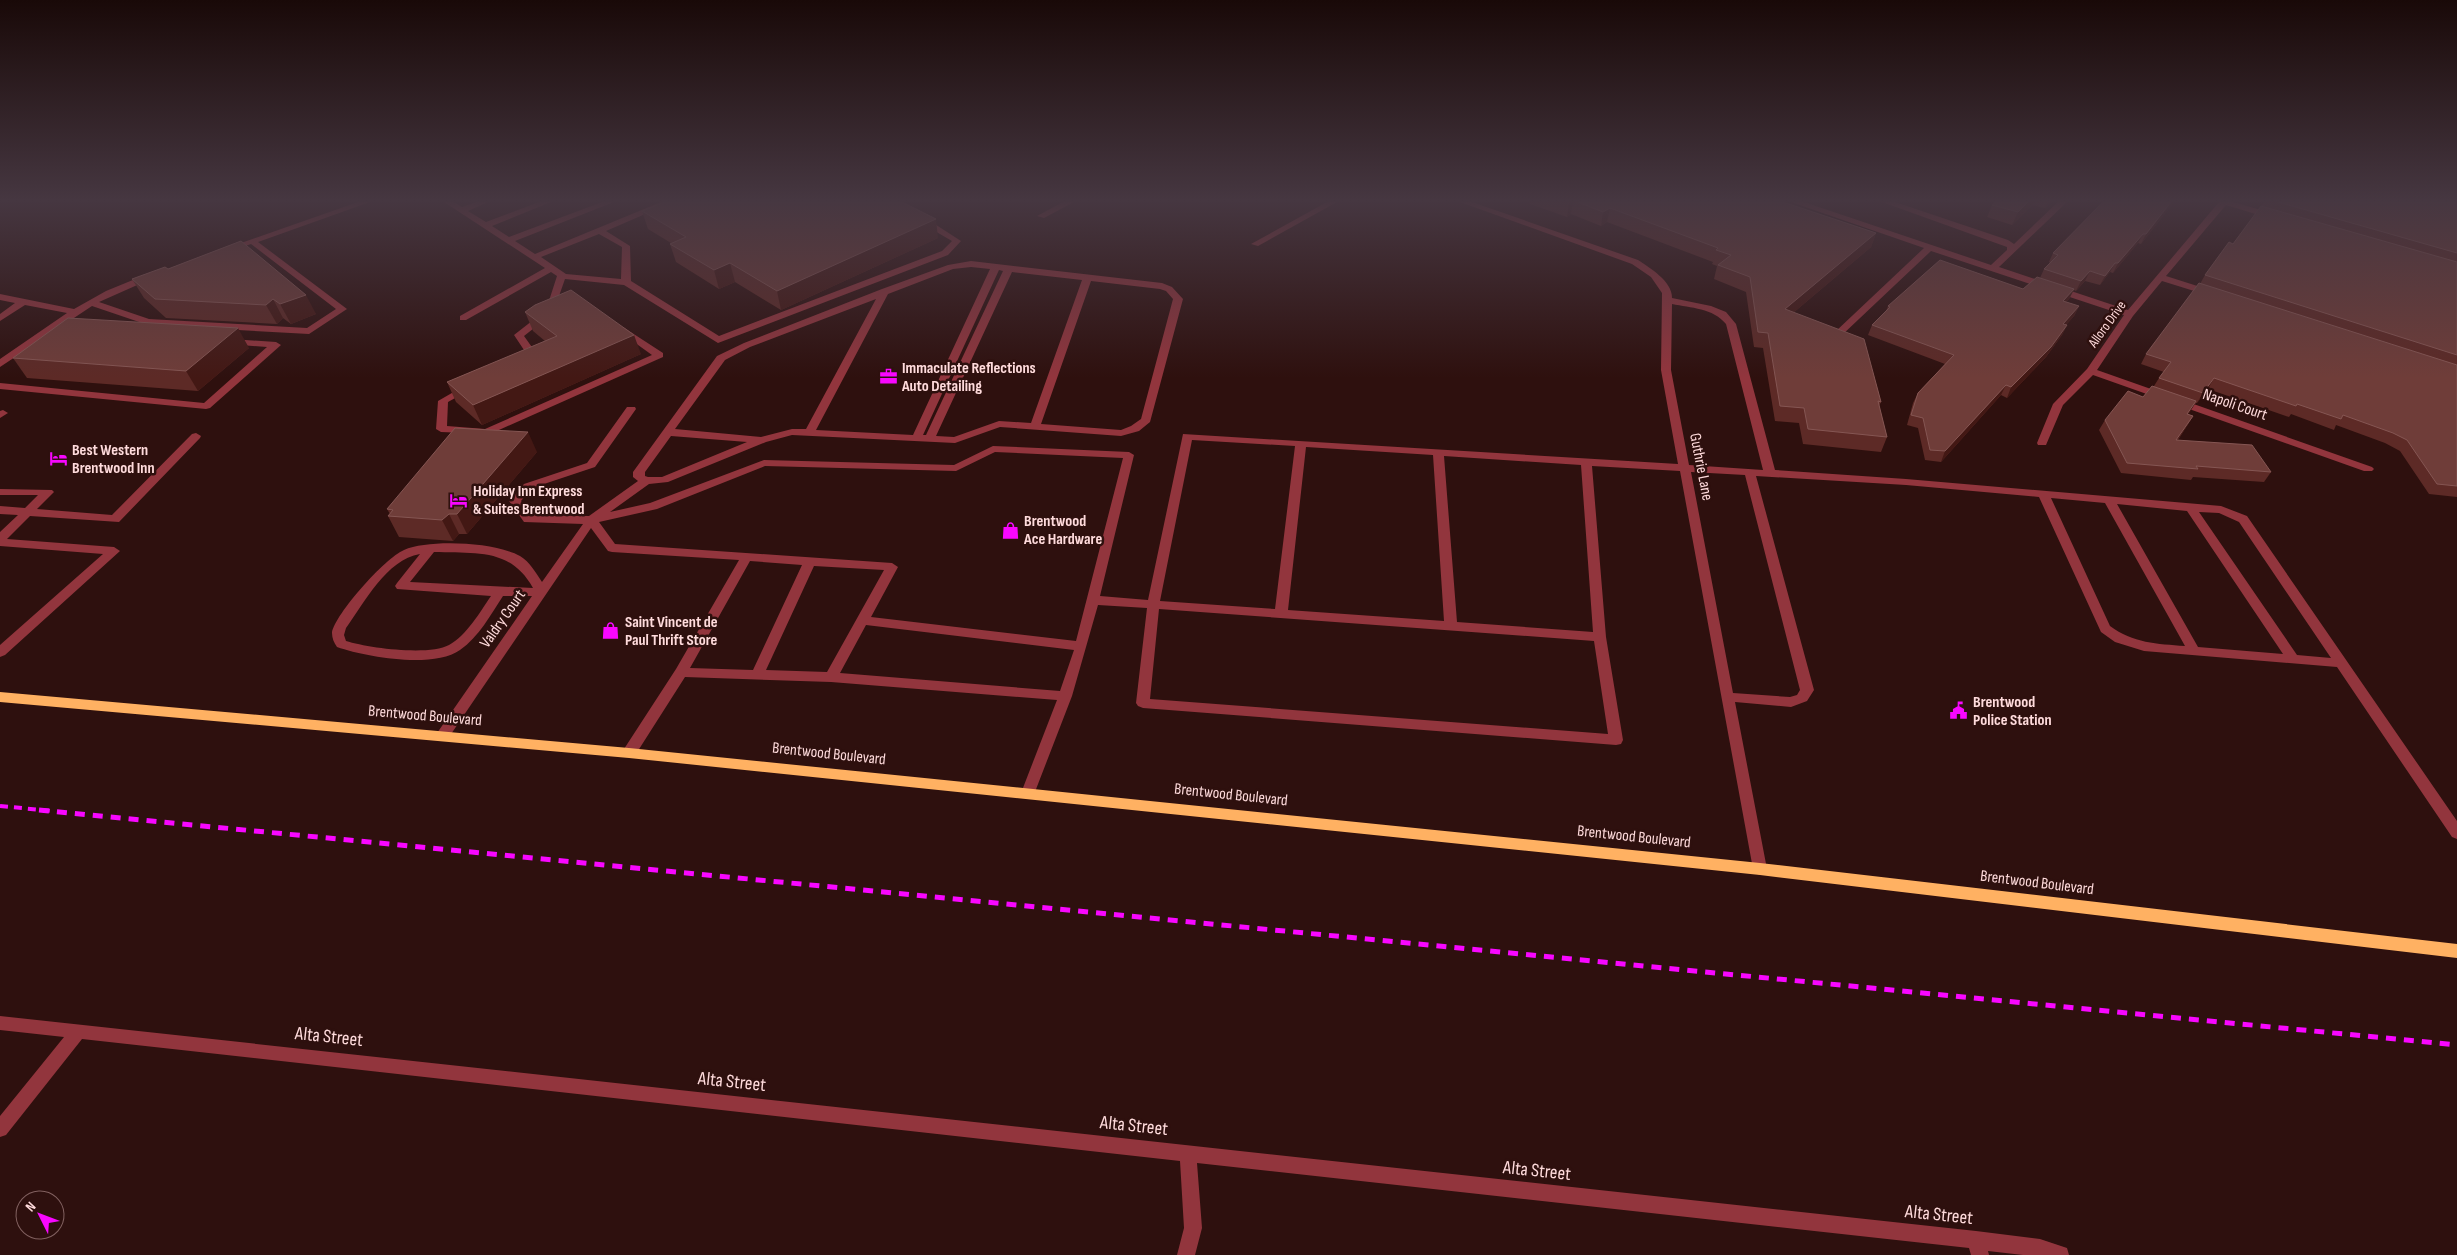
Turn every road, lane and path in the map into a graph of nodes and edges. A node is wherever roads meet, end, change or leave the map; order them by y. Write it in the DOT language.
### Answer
graph roads {
  1 [pos="278,261"];
  2 [pos="540,261"];
  3 [pos="626,261"];
  4 [pos="924,261"];
  5 [pos="1631,261"];
  6 [pos="1917,261"];
  7 [pos="1967,261"];
  8 [pos="2001,261"];
  9 [pos="2176,261"];
  10 [pos="996,266"];
  11 [pos="551,268"];
  12 [pos="1009,268"];
  13 [pos="1992,269"];
  14 [pos="162,272"];
  15 [pos="561,276"];
  16 [pos="1088,277"];
  17 [pos="2162,278"];
  18 [pos="626,282"];
  19 [pos="885,291"];
  20 [pos="0,296"];
  21 [pos="2219,296"];
  22 [pos="1667,300"];
  23 [pos="23,302"];
  24 [pos="92,303"];
  25 [pos="74,312"];
  26 [pos="2130,314"];
  27 [pos="0,318"];
  28 [pos="463,318"];
  29 [pos="614,324"];
  30 [pos="47,330"];
  31 [pos="66,331"];
  32 [pos="1838,334"];
  33 [pos="219,342"];
  34 [pos="0,364"];
  35 [pos="518,365"];
  36 [pos="2091,371"];
  37 [pos="476,385"];
  38 [pos="0,386"];
  39 [pos="631,409"];
  40 [pos="1035,426"];
  41 [pos="810,431"];
  42 [pos="667,432"];
  43 [pos="196,436"];
  44 [pos="916,439"];
  45 [pos="762,440"];
  46 [pos="929,440"];
  47 [pos="1301,443"];
  48 [pos="2042,443"];
  49 [pos="1438,452"];
  50 [pos="1586,462"];
  51 [pos="2368,469"];
  52 [pos="1685,470"];
  53 [pos="1750,473"];
  54 [pos="1770,474"];
  55 [pos="646,482"];
  56 [pos="0,492"];
  57 [pos="2043,494"];
  58 [pos="2109,500"];
  59 [pos="2191,508"];
  60 [pos="0,510"];
  61 [pos="29,510"];
  62 [pos="591,520"];
  63 [pos="0,541"];
  64 [pos="431,548"];
  65 [pos="748,556"];
  66 [pos="810,561"];
  67 [pos="500,592"];
  68 [pos="541,592"];
  69 [pos="1092,600"];
  70 [pos="1153,605"];
  71 [pos="1281,614"];
  72 [pos="862,620"];
  73 [pos="1451,626"];
  74 [pos="1600,637"];
  75 [pos="1080,646"];
  76 [pos="2194,651"];
  77 [pos="0,652"];
  78 [pos="2293,659"];
  79 [pos="2342,664"];
  80 [pos="681,672"];
  81 [pos="756,675"];
  82 [pos="832,677"];
  83 [pos="1065,696"];
  84 [pos="1728,697"];
  85 [pos="0,698"];
  86 [pos="442,736"];
  87 [pos="629,752"];
  88 [pos="1028,793"];
  89 [pos="2457,833"];
  90 [pos="1760,869"];
  91 [pos="2457,951"];
  92 [pos="0,1023"];
  93 [pos="78,1031"];
  94 [pos="0,1129"];
  95 [pos="1188,1154"];
  96 [pos="1978,1248"];
  97 [pos="1186,1255"];
  98 [pos="2060,1255"];
  1 -- 24 [label="street"];
  2 -- 11 [label="street"];
  3 -- 18 [label="street"];
  4 -- 18 [label="street"];
  5 -- 22 [label="street, Guthrie Lane"];
  6 -- 32 [label="street"];
  7 -- 13 [label="street"];
  8 -- 13 [label="street"];
  9 -- 17 [label="street, Alloro Drive"];
  10 -- 12 [label="street"];
  10 -- 19 [label="street"];
  10 -- 44 [label="street"];
  11 -- 15 [label="street"];
  11 -- 28 [label="street"];
  12 -- 16 [label="street"];
  12 -- 46 [label="street"];
  13 -- 26 [label="street"];
  14 -- 24 [label="street"];
  15 -- 18 [label="street"];
  15 -- 35 [label="street"];
  16 -- 40 [label="street"];
  16 -- 40 [label="street"];
  17 -- 21 [label="street"];
  17 -- 26 [label="street, Alloro Drive"];
  19 -- 41 [label="street"];
  19 -- 42 [label="street"];
  20 -- 23 [label="street"];
  22 -- 52 [label="street, Guthrie Lane"];
  22 -- 54 [label="street"];
  23 -- 25 [label="street"];
  23 -- 27 [label="street"];
  24 -- 25 [label="street"];
  25 -- 30 [label="street"];
  26 -- 36 [label="street, Alloro Drive"];
  29 -- 37 [label="street"];
  30 -- 31 [label="street"];
  30 -- 34 [label="street"];
  33 -- 38 [label="street"];
  36 -- 48 [label="street, Alloro Drive"];
  36 -- 51 [label="street, Napoli Court"];
  39 -- 62 [label="street"];
  40 -- 46 [label="street"];
  41 -- 44 [label="street"];
  41 -- 45 [label="street"];
  42 -- 45 [label="street"];
  42 -- 55 [label="street"];
  43 -- 61 [label="street"];
  44 -- 46 [label="street"];
  45 -- 55 [label="street"];
  47 -- 49 [label="street"];
  47 -- 70 [label="street"];
  47 -- 71 [label="street"];
  49 -- 50 [label="street"];
  49 -- 73 [label="street"];
  50 -- 52 [label="street"];
  50 -- 74 [label="street"];
  52 -- 53 [label="street"];
  52 -- 84 [label="street, Guthrie Lane"];
  53 -- 54 [label="street"];
  53 -- 84 [label="street"];
  54 -- 57 [label="street"];
  55 -- 62 [label="street"];
  56 -- 61 [label="street"];
  57 -- 58 [label="street"];
  57 -- 76 [label="street"];
  58 -- 59 [label="street"];
  58 -- 76 [label="street"];
  59 -- 78 [label="street"];
  59 -- 79 [label="street"];
  60 -- 61 [label="street"];
  61 -- 63 [label="street"];
  62 -- 65 [label="street"];
  62 -- 68 [label="street, Valdry Court"];
  62 -- 69 [label="street"];
  63 -- 77 [label="street"];
  64 -- 67 [label="street"];
  64 -- 67 [label="street"];
  64 -- 68 [label="street"];
  65 -- 66 [label="street"];
  65 -- 80 [label="street"];
  66 -- 72 [label="street"];
  66 -- 81 [label="street"];
  67 -- 68 [label="street"];
  68 -- 86 [label="street, Valdry Court"];
  69 -- 70 [label="street"];
  69 -- 75 [label="street"];
  70 -- 71 [label="street"];
  70 -- 74 [label="street"];
  71 -- 73 [label="street"];
  72 -- 75 [label="street"];
  72 -- 82 [label="street"];
  73 -- 74 [label="street"];
  75 -- 83 [label="street"];
  76 -- 78 [label="street"];
  78 -- 79 [label="street"];
  79 -- 89 [label="street"];
  80 -- 81 [label="street"];
  80 -- 87 [label="street"];
  81 -- 82 [label="street"];
  82 -- 83 [label="street"];
  83 -- 88 [label="street"];
  84 -- 90 [label="street, Guthrie Lane"];
  85 -- 86 [label="main road, Brentwood Boulevard"];
  86 -- 87 [label="main road, Brentwood Boulevard"];
  87 -- 88 [label="main road, Brentwood Boulevard"];
  88 -- 90 [label="main road, Brentwood Boulevard"];
  90 -- 91 [label="main road, Brentwood Boulevard"];
  92 -- 93 [label="street, Alta Street"];
  93 -- 94 [label="street"];
  93 -- 95 [label="street, Alta Street"];
  95 -- 96 [label="street, Alta Street"];
  95 -- 97 [label="street"];
  96 -- 98 [label="street, Alta Street"];
}
